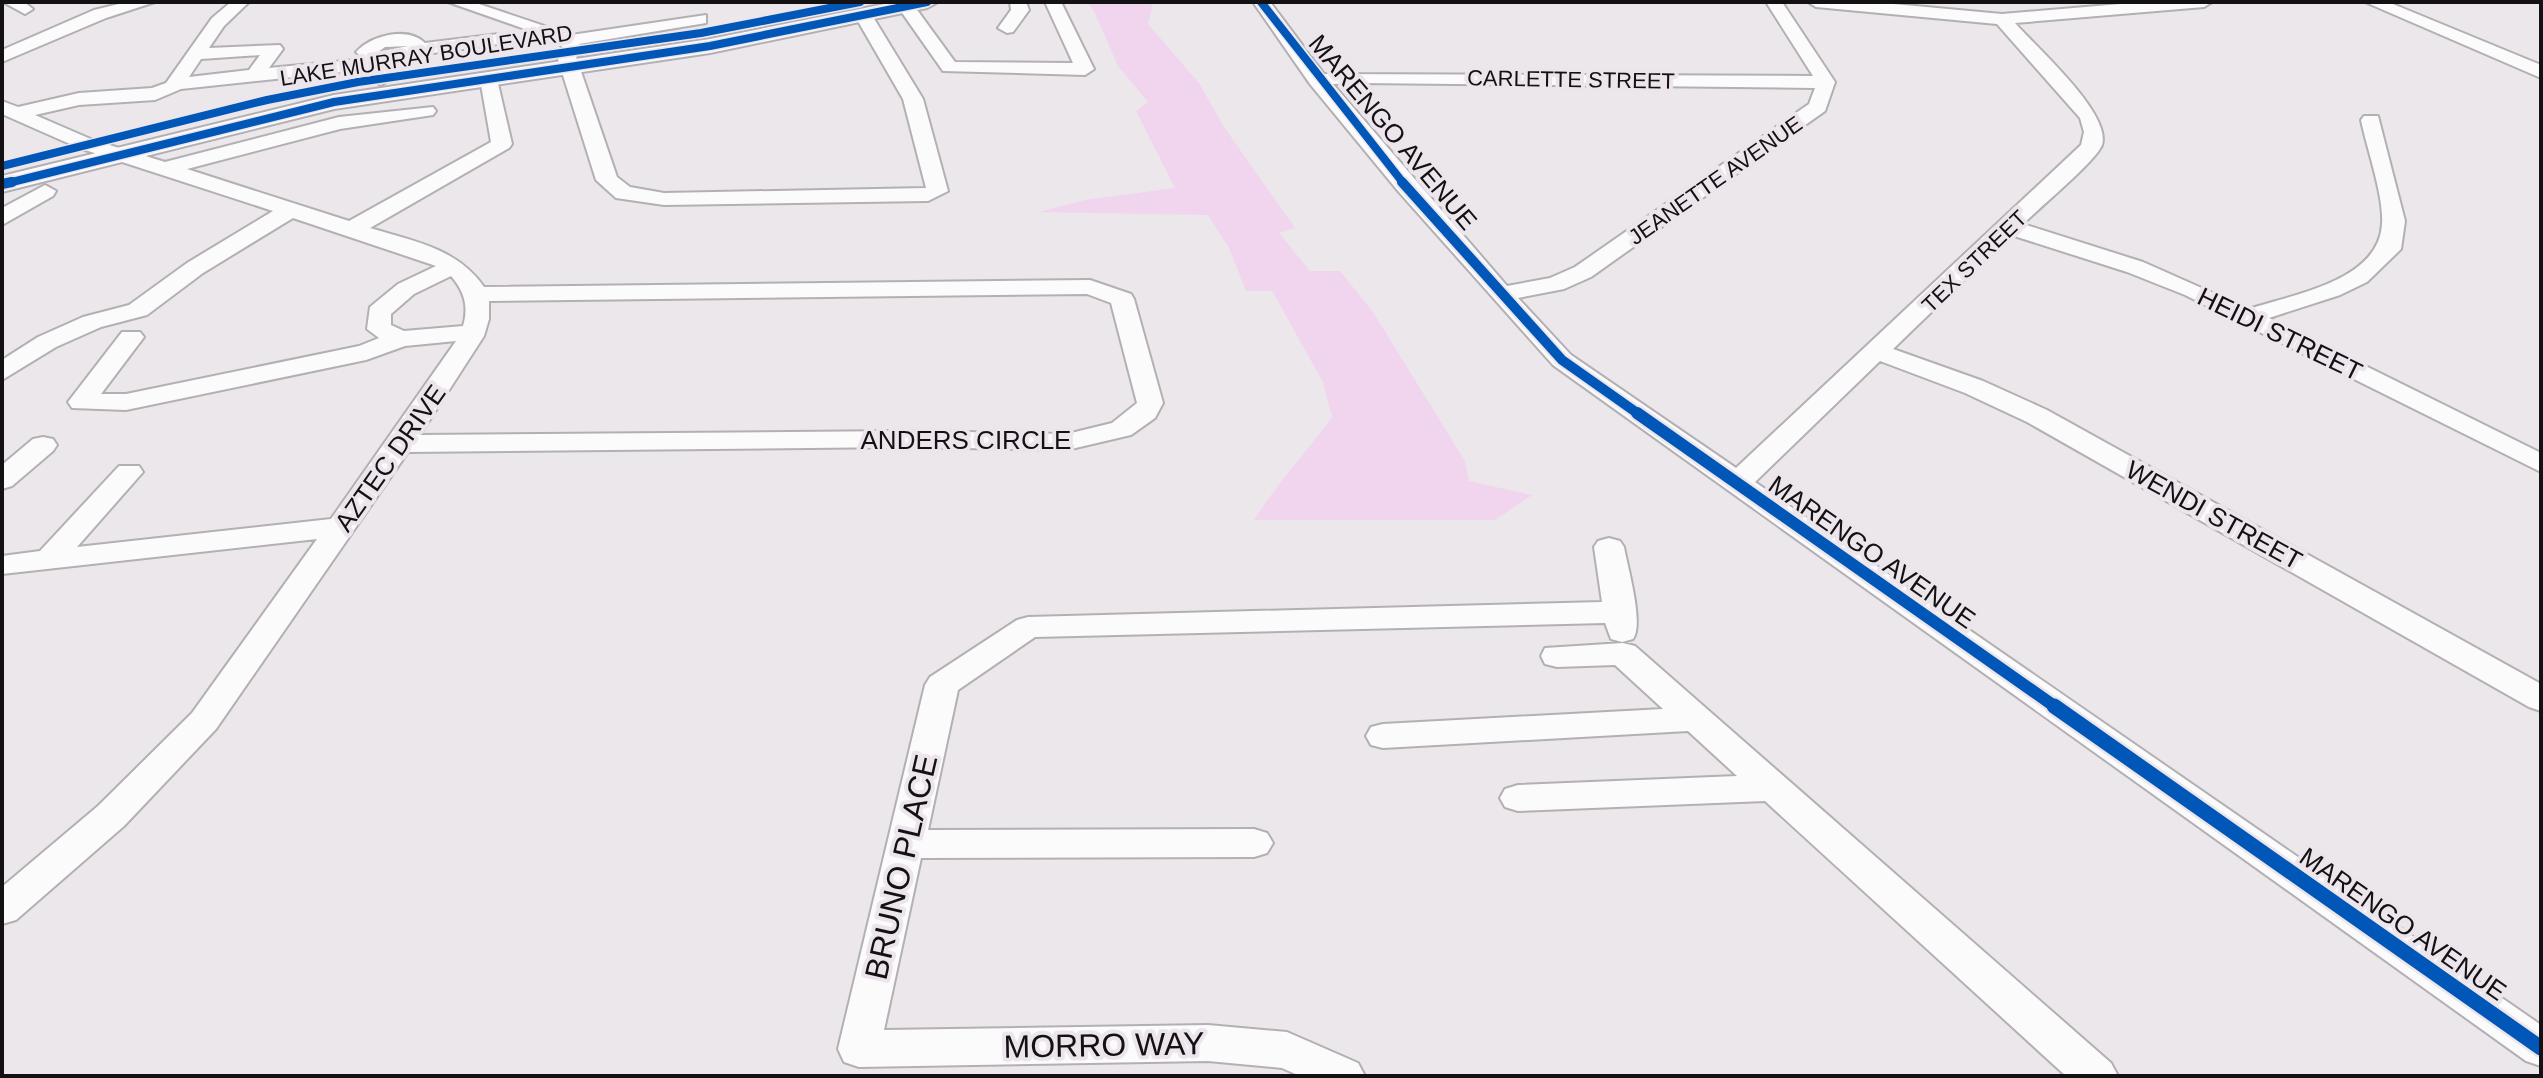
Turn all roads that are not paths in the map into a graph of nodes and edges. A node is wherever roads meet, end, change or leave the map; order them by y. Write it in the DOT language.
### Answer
graph roads {
  1 [pos="241,2"];
  2 [pos="456,2"];
  3 [pos="1018,2"];
  4 [pos="1053,2"];
  5 [pos="1261,2"];
  6 [pos="1774,2"];
  7 [pos="1816,2"];
  8 [pos="2204,2"];
  9 [pos="2373,2"];
  10 [pos="916,4"];
  11 [pos="153,7"];
  12 [pos="862,9"];
  13 [pos="2002,19"];
  14 [pos="1007,28"];
  15 [pos="499,39"];
  16 [pos="569,53"];
  17 [pos="196,54"];
  18 [pos="2,57"];
  19 [pos="382,66"];
  20 [pos="2541,72"];
  21 [pos="255,75"];
  22 [pos="489,79"];
  23 [pos="1317,80"];
  24 [pos="1826,82"];
  25 [pos="175,84"];
  26 [pos="9,110"];
  27 [pos="426,111"];
  28 [pos="337,112"];
  29 [pos="2371,120"];
  30 [pos="102,149"];
  31 [pos="2,166"];
  32 [pos="168,168"];
  33 [pos="2,184"];
  34 [pos="45,191"];
  35 [pos="289,211"];
  36 [pos="2,218"];
  37 [pos="2010,227"];
  38 [pos="351,229"];
  39 [pos="454,266"];
  40 [pos="478,294"];
  41 [pos="1500,294"];
  42 [pos="2248,317"];
  43 [pos="473,332"];
  44 [pos="131,337"];
  45 [pos="401,339"];
  46 [pos="1878,352"];
  47 [pos="2,372"];
  48 [pos="399,444"];
  49 [pos="43,445"];
  50 [pos="2541,464"];
  51 [pos="129,472"];
  52 [pos="2,480"];
  53 [pos="1736,484"];
  54 [pos="343,527"];
  55 [pos="1609,547"];
  56 [pos="50,559"];
  57 [pos="2,565"];
  58 [pos="1622,612"];
  59 [pos="1623,654"];
  60 [pos="1557,656"];
  61 [pos="2541,699"];
  62 [pos="1695,719"];
  63 [pos="1383,736"];
  64 [pos="1773,788"];
  65 [pos="1518,798"];
  66 [pos="1254,843"];
  67 [pos="906,844"];
  68 [pos="2,909"];
  69 [pos="2541,1048"];
  70 [pos="859,1049"];
  71 [pos="1343,1076"];
  72 [pos="2096,1076"];
  1 -- 17 [label="street"];
  2 -- 16 [label="street"];
  3 -- 14 [label="street"];
  4 -- 10 [label="street"];
  5 -- 23 [label="street, MARENGO AVENUE"];
  6 -- 24 [label="street"];
  7 -- 13 [label="street"];
  8 -- 13 [label="street"];
  9 -- 20 [label="street"];
  10 -- 12 [label="main road, LAKE MURRAY BOULEVARD"];
  11 -- 18 [label="street"];
  12 -- 16 [label="main road, LAKE MURRAY BOULEVARD"];
  12 -- 16 [label="main road, LAKE MURRAY BOULEVARD"];
  12 -- 16 [label="street"];
  13 -- 37 [label="street, TEX STREET"];
  15 -- 19 [label="street"];
  16 -- 19 [label="main road, LAKE MURRAY BOULEVARD"];
  16 -- 22 [label="main road, LAKE MURRAY BOULEVARD"];
  17 -- 21 [label="street"];
  17 -- 25 [label="street"];
  19 -- 21 [label="street"];
  19 -- 30 [label="main road, LAKE MURRAY BOULEVARD"];
  21 -- 25 [label="street"];
  22 -- 28 [label="main road, LAKE MURRAY BOULEVARD"];
  22 -- 38 [label="street"];
  23 -- 24 [label="street, CARLETTE STREET"];
  23 -- 41 [label="street, MARENGO AVENUE"];
  24 -- 41 [label="street, JEANETTE AVENUE"];
  25 -- 26 [label="street"];
  26 -- 30 [label="street"];
  27 -- 28 [label="street"];
  28 -- 30 [label="main road, LAKE MURRAY BOULEVARD"];
  28 -- 32 [label="street"];
  29 -- 42 [label="street"];
  30 -- 31 [label="main road, LAKE MURRAY BOULEVARD"];
  30 -- 32 [label="street"];
  30 -- 33 [label="main road, LAKE MURRAY BOULEVARD"];
  32 -- 35 [label="street"];
  34 -- 36 [label="street"];
  35 -- 38 [label="street"];
  35 -- 47 [label="street"];
  37 -- 42 [label="street, HEIDI STREET"];
  37 -- 46 [label="street, TEX STREET"];
  38 -- 39 [label="street"];
  39 -- 40 [label="street"];
  39 -- 45 [label="street"];
  40 -- 43 [label="street, AZTEC DRIVE"];
  40 -- 48 [label="street, ANDERS CIRCLE"];
  41 -- 53 [label="street, MARENGO AVENUE"];
  42 -- 50 [label="street, HEIDI STREET"];
  43 -- 45 [label="street"];
  43 -- 48 [label="street, AZTEC DRIVE"];
  44 -- 45 [label="street"];
  46 -- 53 [label="street, TEX STREET"];
  46 -- 61 [label="street, WENDI STREET"];
  48 -- 54 [label="street, AZTEC DRIVE"];
  49 -- 52 [label="street"];
  51 -- 56 [label="street"];
  53 -- 69 [label="street, MARENGO AVENUE"];
  54 -- 56 [label="street"];
  54 -- 68 [label="street, AZTEC DRIVE"];
  55 -- 58 [label="street"];
  56 -- 57 [label="street"];
  58 -- 59 [label="street"];
  58 -- 67 [label="street, BRUNO PLACE"];
  59 -- 60 [label="street"];
  59 -- 62 [label="street"];
  62 -- 63 [label="street"];
  62 -- 64 [label="street"];
  64 -- 65 [label="street"];
  64 -- 72 [label="street"];
  66 -- 67 [label="street"];
  67 -- 70 [label="street, BRUNO PLACE"];
  70 -- 71 [label="street, MORRO WAY"];
}
